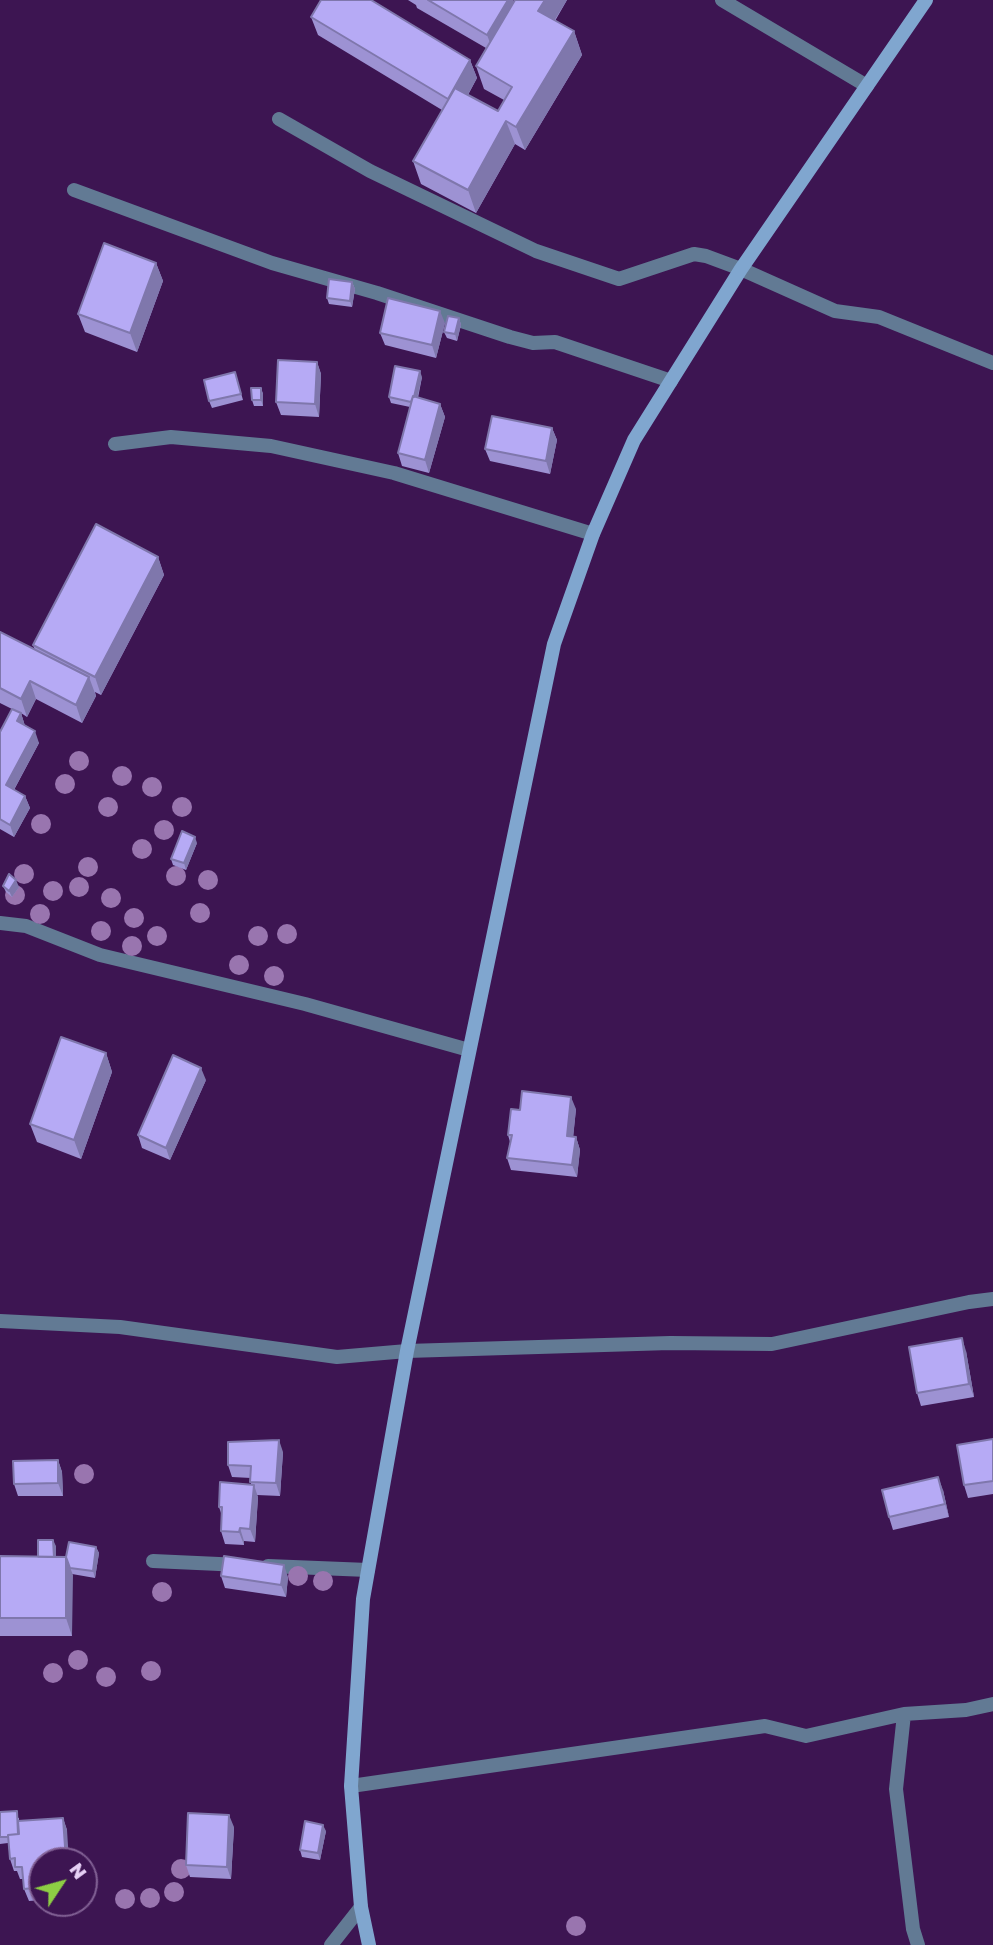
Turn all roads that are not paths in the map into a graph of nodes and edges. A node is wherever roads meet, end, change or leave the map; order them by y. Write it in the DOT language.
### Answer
graph roads {
  1 [pos="722,0"];
  2 [pos="926,0"];
  3 [pos="867,86"];
  4 [pos="279,119"];
  5 [pos="74,190"];
  6 [pos="741,269"];
  7 [pos="993,363"];
  8 [pos="671,382"];
  9 [pos="116,444"];
  10 [pos="593,534"];
  11 [pos="0,923"];
  12 [pos="469,1050"];
  13 [pos="993,1299"];
  14 [pos="0,1321"];
  15 [pos="407,1351"];
  16 [pos="153,1561"];
  17 [pos="368,1570"];
  18 [pos="993,1704"];
  19 [pos="904,1714"];
  20 [pos="351,1786"];
  21 [pos="361,1907"];
  22 [pos="331,1945"];
  23 [pos="369,1945"];
  24 [pos="918,1945"];
  1 -- 3 [label="street"];
  2 -- 3 [label="main road"];
  3 -- 6 [label="main road"];
  4 -- 6 [label="street"];
  5 -- 8 [label="street"];
  6 -- 7 [label="street"];
  6 -- 8 [label="main road"];
  8 -- 10 [label="main road"];
  9 -- 10 [label="street"];
  10 -- 12 [label="main road"];
  11 -- 12 [label="street"];
  12 -- 15 [label="main road"];
  13 -- 15 [label="street"];
  14 -- 15 [label="street"];
  15 -- 17 [label="main road"];
  16 -- 17 [label="street"];
  17 -- 20 [label="main road"];
  18 -- 19 [label="street"];
  19 -- 20 [label="street"];
  19 -- 24 [label="street"];
  20 -- 21 [label="main road"];
  21 -- 22 [label="street"];
  21 -- 23 [label="main road"];
}
